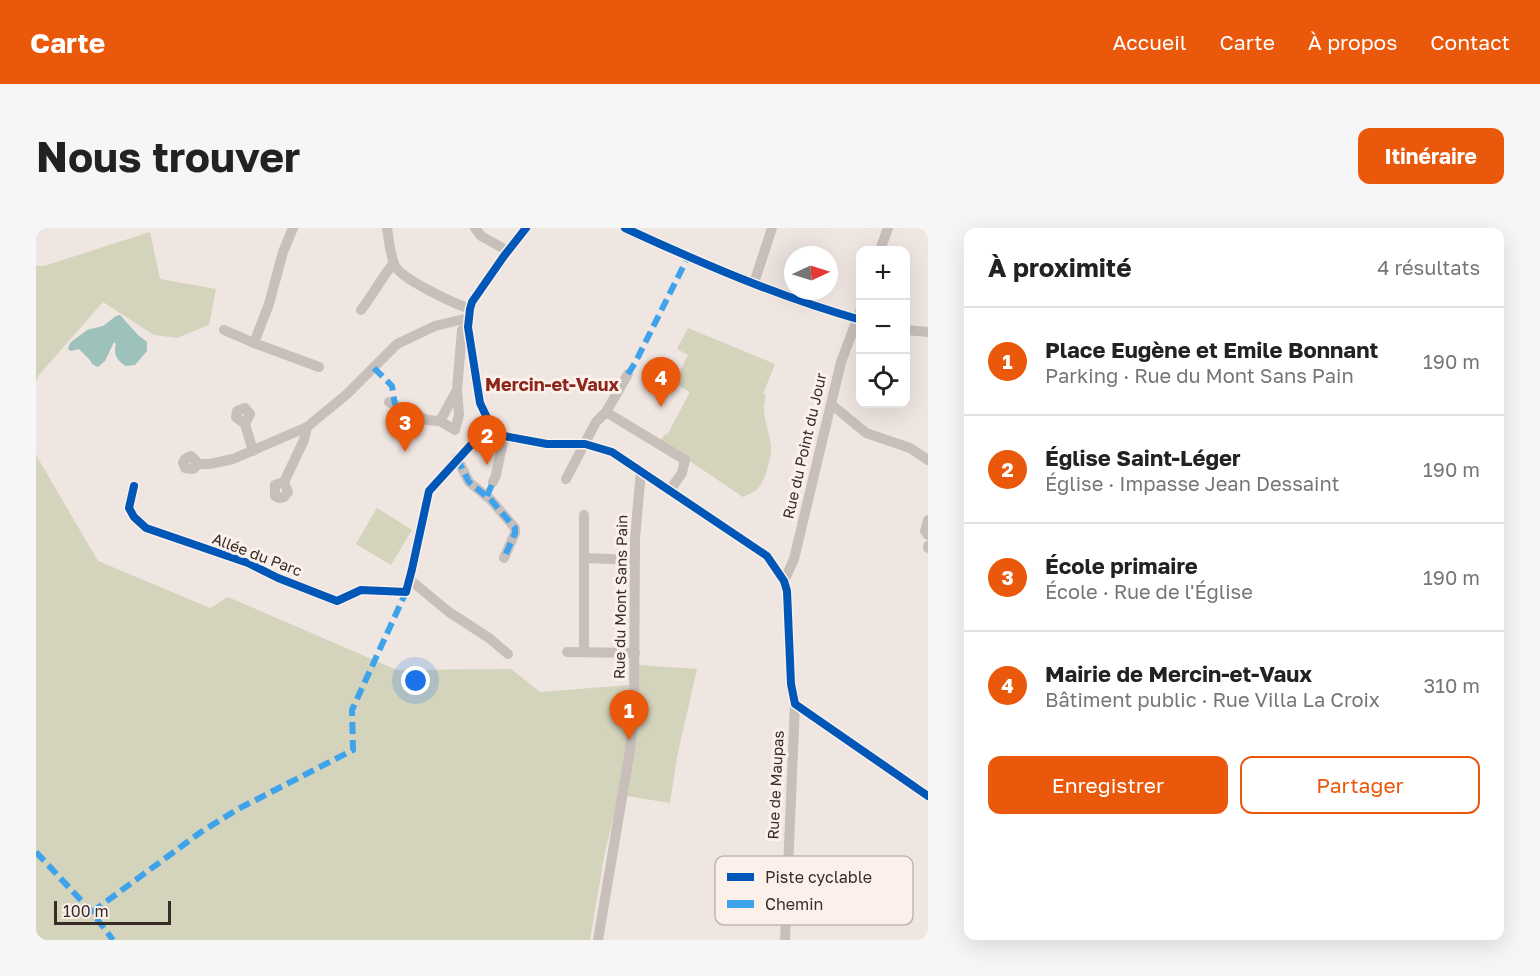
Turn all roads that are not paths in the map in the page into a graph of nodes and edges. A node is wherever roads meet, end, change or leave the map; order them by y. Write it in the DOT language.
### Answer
graph roads {
  1 [pos="293,228"];
  2 [pos="387,228"];
  3 [pos="475,228"];
  4 [pos="526,228"];
  5 [pos="625,228"];
  6 [pos="772,228"];
  7 [pos="888,228"];
  8 [pos="881,246"];
  9 [pos="508,251"];
  10 [pos="394,263"];
  11 [pos="754,283"];
  12 [pos="361,310"];
  13 [pos="856,315"];
  14 [pos="468,318"];
  15 [pos="856,324"];
  16 [pos="224,330"];
  17 [pos="910,330"];
  18 [pos="928,332"];
  19 [pos="254,343"];
  20 [pos="319,367"];
  21 [pos="628,374"];
  22 [pos="457,390"];
  23 [pos="389,402"];
  24 [pos="831,404"];
  25 [pos="606,412"];
  26 [pos="440,421"];
  27 [pos="245,424"];
  28 [pos="490,424"];
  29 [pos="308,427"];
  30 [pos="504,436"];
  31 [pos="585,444"];
  32 [pos="253,451"];
  33 [pos="457,459"];
  34 [pos="928,460"];
  35 [pos="199,464"];
  36 [pos="641,471"];
  37 [pos="566,478"];
  38 [pos="493,482"];
  39 [pos="284,483"];
  40 [pos="134,486"];
  41 [pos="669,490"];
  42 [pos="584,515"];
  43 [pos="928,520"];
  44 [pos="927,533"];
  45 [pos="504,558"];
  46 [pos="584,558"];
  47 [pos="635,560"];
  48 [pos="409,579"];
  49 [pos="784,581"];
  50 [pos="567,652"];
  51 [pos="584,652"];
  52 [pos="635,653"];
  53 [pos="508,654"];
  54 [pos="795,704"];
  55 [pos="928,796"];
  56 [pos="789,856"];
  57 [pos="786,925"];
  58 [pos="598,940"];
  59 [pos="785,940"];
  1 -- 19 [label="street"];
  2 -- 10 [label="street"];
  3 -- 9 [label="street"];
  4 -- 9 [label="street"];
  5 -- 11 [label="street"];
  6 -- 11 [label="street"];
  7 -- 8 [label="street"];
  9 -- 14 [label="street"];
  10 -- 12 [label="street"];
  10 -- 14 [label="street"];
  11 -- 13 [label="street"];
  14 -- 22 [label="street"];
  14 -- 28 [label="street"];
  14 -- 29 [label="street"];
  15 -- 24 [label="street, Rue du Point du Jour"];
  16 -- 19 [label="street"];
  17 -- 18 [label="street"];
  19 -- 20 [label="street"];
  21 -- 25 [label="street"];
  22 -- 26 [label="street"];
  22 -- 26 [label="street"];
  23 -- 26 [label="street"];
  24 -- 34 [label="street"];
  24 -- 49 [label="street, Rue du Point du Jour"];
  25 -- 31 [label="street"];
  25 -- 41 [label="street"];
  27 -- 32 [label="street"];
  28 -- 30 [label="street"];
  28 -- 33 [label="street"];
  29 -- 32 [label="street"];
  29 -- 39 [label="street"];
  30 -- 31 [label="street"];
  30 -- 38 [label="street"];
  31 -- 36 [label="street"];
  31 -- 37 [label="street"];
  32 -- 35 [label="street"];
  33 -- 45 [label="street"];
  33 -- 48 [label="street"];
  36 -- 41 [label="street"];
  36 -- 47 [label="street, Rue du Mont Sans Pain"];
  40 -- 48 [label="street, Allée du Parc"];
  41 -- 49 [label="street"];
  42 -- 46 [label="street"];
  43 -- 44 [label="street"];
  46 -- 47 [label="street"];
  46 -- 51 [label="street"];
  47 -- 52 [label="street, Rue du Mont Sans Pain"];
  48 -- 53 [label="street"];
  49 -- 54 [label="street, Rue de Maupas"];
  50 -- 51 [label="street"];
  51 -- 52 [label="street"];
  52 -- 58 [label="street, Rue du Mont Sans Pain"];
  54 -- 55 [label="street"];
  54 -- 56 [label="street, Rue de Maupas"];
  57 -- 59 [label="street, Rue de Maupas"];
}
